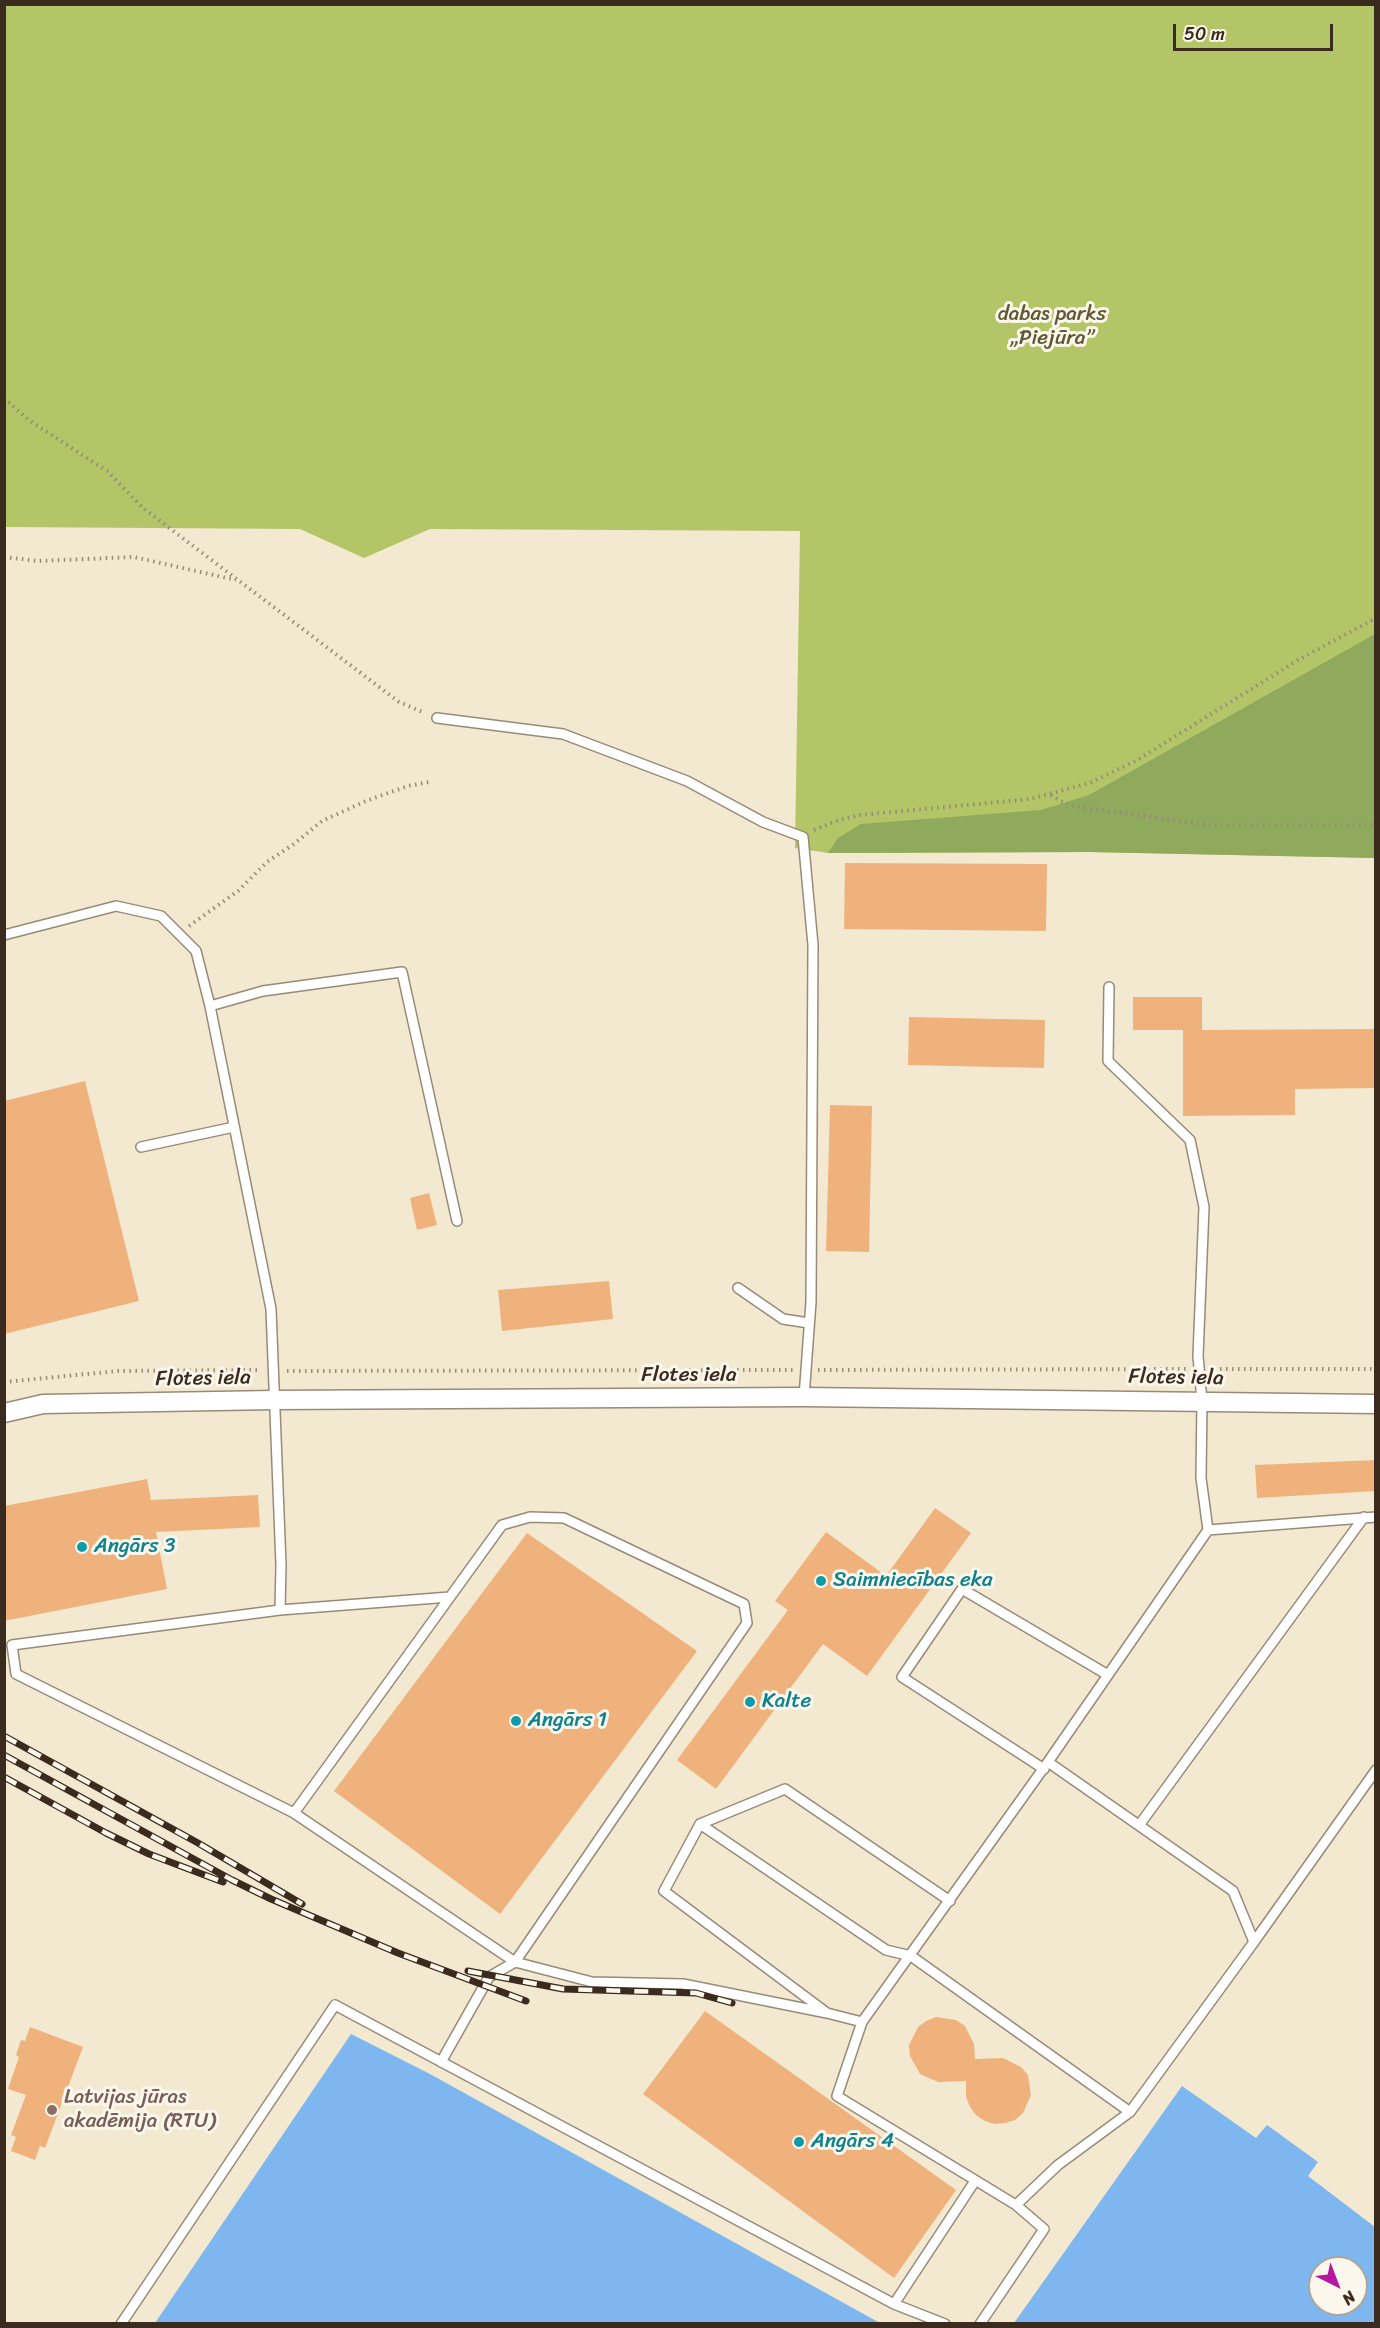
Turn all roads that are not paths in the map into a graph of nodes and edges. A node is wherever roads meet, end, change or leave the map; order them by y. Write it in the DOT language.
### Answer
graph roads {
  1 [pos="437,718"];
  2 [pos="4,935"];
  3 [pos="1109,987"];
  4 [pos="210,1006"];
  5 [pos="234,1127"];
  6 [pos="141,1147"];
  7 [pos="457,1221"];
  8 [pos="738,1288"];
  9 [pos="809,1323"];
  10 [pos="804,1397"];
  11 [pos="274,1400"];
  12 [pos="1202,1401"];
  13 [pos="1376,1404"];
  14 [pos="4,1413"];
  15 [pos="1364,1516"];
  16 [pos="1376,1517"];
  17 [pos="1208,1530"];
  18 [pos="450,1597"];
  19 [pos="280,1610"];
  20 [pos="1108,1675"];
  21 [pos="1046,1766"];
  22 [pos="1376,1770"];
  23 [pos="294,1813"];
  24 [pos="700,1824"];
  25 [pos="1140,1824"];
  26 [pos="950,1901"];
  27 [pos="1254,1942"];
  28 [pos="911,1956"];
  29 [pos="514,1962"];
  30 [pos="827,2013"];
  31 [pos="862,2022"];
  32 [pos="441,2062"];
  33 [pos="1130,2112"];
  34 [pos="975,2181"];
  35 [pos="1016,2205"];
  36 [pos="894,2304"];
  37 [pos="121,2324"];
  38 [pos="945,2324"];
  39 [pos="980,2324"];
  1 -- 9 [label="lane"];
  2 -- 4 [label="lane"];
  3 -- 12 [label="lane"];
  4 -- 5 [label="lane"];
  4 -- 7 [label="lane"];
  5 -- 6 [label="lane"];
  5 -- 11 [label="lane"];
  8 -- 9 [label="lane"];
  9 -- 10 [label="lane"];
  10 -- 11 [label="street, Flotes iela"];
  10 -- 12 [label="street, Flotes iela"];
  11 -- 14 [label="street, Flotes iela"];
  11 -- 19 [label="lane"];
  12 -- 13 [label="street, Flotes iela"];
  12 -- 17 [label="lane"];
  15 -- 16 [label="lane"];
  15 -- 17 [label="lane"];
  15 -- 25 [label="lane"];
  17 -- 20 [label="lane"];
  18 -- 19 [label="lane"];
  18 -- 23 [label="lane"];
  18 -- 29 [label="lane"];
  19 -- 23 [label="lane"];
  20 -- 21 [label="lane"];
  20 -- 21 [label="lane"];
  21 -- 25 [label="lane"];
  21 -- 26 [label="lane"];
  22 -- 27 [label="lane"];
  23 -- 29 [label="lane"];
  24 -- 26 [label="lane"];
  24 -- 28 [label="lane"];
  24 -- 30 [label="lane"];
  25 -- 27 [label="lane"];
  26 -- 28 [label="lane"];
  27 -- 33 [label="lane"];
  28 -- 31 [label="lane"];
  28 -- 33 [label="lane"];
  29 -- 30 [label="lane"];
  29 -- 32 [label="lane"];
  30 -- 31 [label="lane"];
  31 -- 34 [label="lane"];
  32 -- 36 [label="lane"];
  32 -- 37 [label="lane"];
  33 -- 35 [label="lane"];
  34 -- 35 [label="lane"];
  34 -- 36 [label="lane"];
  35 -- 39 [label="lane"];
  36 -- 38 [label="lane"];
}
